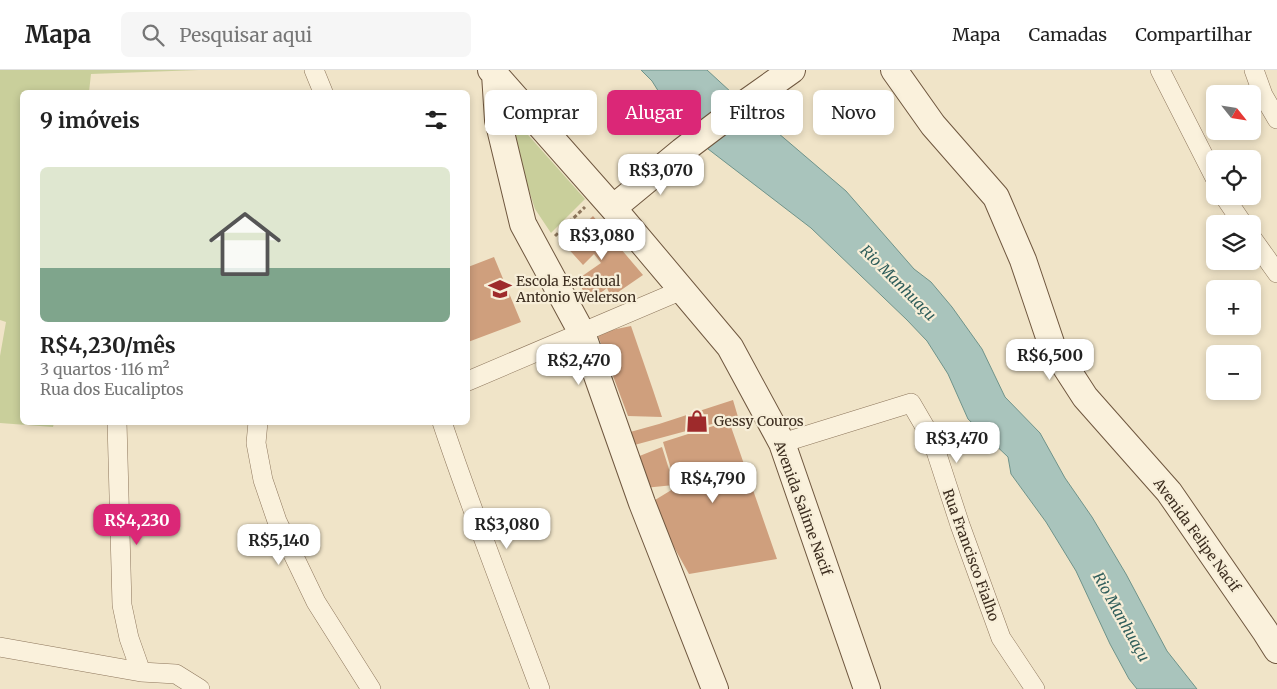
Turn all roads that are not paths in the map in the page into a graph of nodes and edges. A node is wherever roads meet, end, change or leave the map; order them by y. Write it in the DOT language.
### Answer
graph roads {
  1 [pos="314,70"];
  2 [pos="792,70"];
  3 [pos="894,70"];
  4 [pos="1160,70"];
  5 [pos="1254,70"];
  6 [pos="493,72"];
  7 [pos="321,90"];
  8 [pos="1277,119"];
  9 [pos="1206,160"];
  10 [pos="606,201"];
  11 [pos="1261,251"];
  12 [pos="1277,273"];
  13 [pos="682,290"];
  14 [pos="582,333"];
  15 [pos="470,380"];
  16 [pos="117,425"];
  17 [pos="258,425"];
  18 [pos="443,425"];
  19 [pos="782,443"];
  20 [pos="0,647"];
  21 [pos="1277,650"];
  22 [pos="141,672"];
  23 [pos="200,689"];
  24 [pos="371,689"];
  25 [pos="540,689"];
  26 [pos="715,689"];
  27 [pos="867,689"];
  28 [pos="1035,689"];
  1 -- 7 [label="street"];
  2 -- 10 [label="street"];
  3 -- 21 [label="street, Avenida Felipe Nacif"];
  4 -- 9 [label="street"];
  5 -- 8 [label="street"];
  6 -- 10 [label="street"];
  6 -- 14 [label="street"];
  10 -- 13 [label="street, Avenida Salime Nacif"];
  11 -- 12 [label="street"];
  13 -- 14 [label="street"];
  13 -- 19 [label="street, Avenida Salime Nacif"];
  14 -- 15 [label="street"];
  14 -- 26 [label="street"];
  16 -- 22 [label="street"];
  17 -- 24 [label="street"];
  18 -- 25 [label="street"];
  19 -- 27 [label="street, Avenida Salime Nacif"];
  19 -- 28 [label="street, Rua Francisco Fialho"];
  20 -- 22 [label="street"];
  22 -- 23 [label="street"];
}
